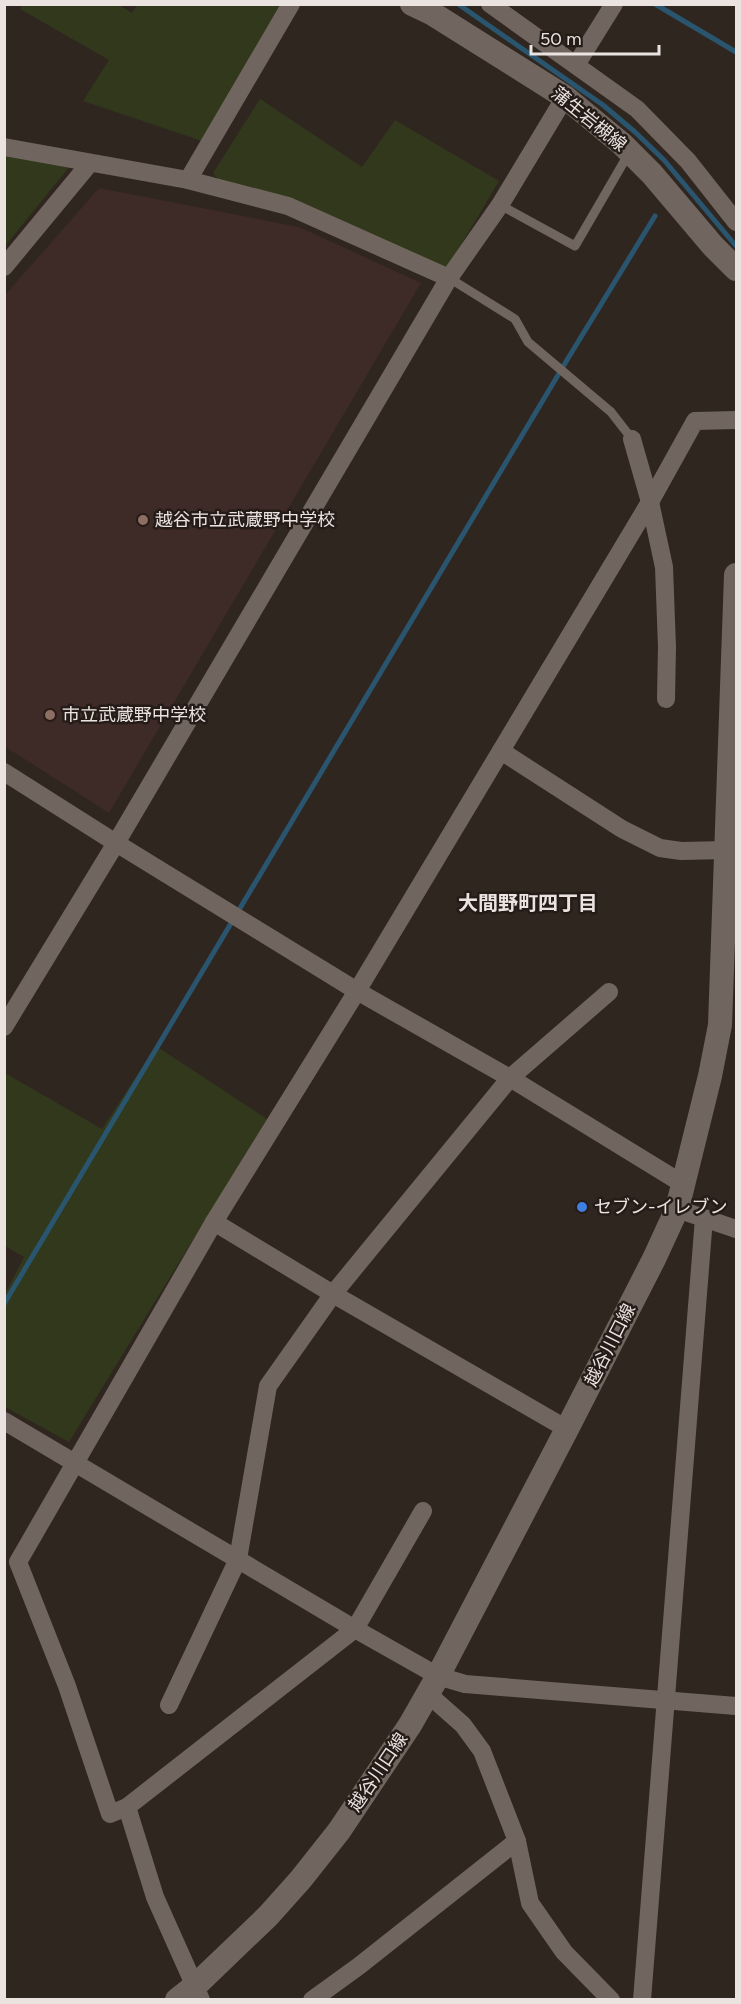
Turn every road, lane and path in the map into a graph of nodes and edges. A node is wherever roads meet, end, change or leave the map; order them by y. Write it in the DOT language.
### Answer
graph roads {
  1 [pos="291,4"];
  2 [pos="412,4"];
  3 [pos="490,4"];
  4 [pos="614,4"];
  5 [pos="576,65"];
  6 [pos="565,97"];
  7 [pos="4,147"];
  8 [pos="630,152"];
  9 [pos="90,163"];
  10 [pos="188,180"];
  11 [pos="500,205"];
  12 [pos="736,222"];
  13 [pos="4,267"];
  14 [pos="736,269"];
  15 [pos="449,278"];
  16 [pos="736,420"];
  17 [pos="632,439"];
  18 [pos="650,502"];
  19 [pos="736,575"];
  20 [pos="666,699"];
  21 [pos="501,751"];
  22 [pos="734,760"];
  23 [pos="4,772"];
  24 [pos="116,843"];
  25 [pos="726,850"];
  26 [pos="357,991"];
  27 [pos="609,992"];
  28 [pos="4,1027"];
  29 [pos="510,1078"];
  30 [pos="683,1184"];
  31 [pos="677,1209"];
  32 [pos="704,1218"];
  33 [pos="214,1222"];
  34 [pos="736,1229"];
  35 [pos="333,1294"];
  36 [pos="4,1421"];
  37 [pos="567,1429"];
  38 [pos="74,1461"];
  39 [pos="423,1511"];
  40 [pos="238,1559"];
  41 [pos="355,1629"];
  42 [pos="433,1685"];
  43 [pos="665,1699"];
  44 [pos="169,1705"];
  45 [pos="736,1706"];
  46 [pos="127,1807"];
  47 [pos="517,1841"];
  48 [pos="191,1995"];
  49 [pos="312,2000"];
  50 [pos="611,2000"];
  51 [pos="642,2000"];
  1 -- 10 [label="street"];
  2 -- 6 [label="main road, 蒲生岩槻線"];
  3 -- 5 [label="street"];
  4 -- 5 [label="street"];
  5 -- 12 [label="street"];
  6 -- 8 [label="main road, 蒲生岩槻線"];
  6 -- 11 [label="street"];
  7 -- 9 [label="street"];
  8 -- 11 [label="lane"];
  8 -- 14 [label="main road, 蒲生岩槻線"];
  9 -- 10 [label="street"];
  9 -- 13 [label="street"];
  10 -- 15 [label="street"];
  11 -- 15 [label="street"];
  15 -- 17 [label="lane"];
  15 -- 24 [label="street"];
  16 -- 18 [label="street"];
  17 -- 18 [label="street"];
  18 -- 20 [label="street"];
  18 -- 21 [label="street"];
  19 -- 22 [label="main road, 越谷川口線"];
  21 -- 25 [label="street"];
  21 -- 26 [label="street"];
  22 -- 25 [label="main road, 越谷川口線"];
  23 -- 24 [label="street"];
  24 -- 26 [label="street"];
  24 -- 28 [label="street"];
  25 -- 30 [label="main road, 越谷川口線"];
  26 -- 29 [label="street"];
  26 -- 33 [label="street"];
  27 -- 29 [label="street"];
  29 -- 30 [label="street"];
  29 -- 35 [label="street"];
  30 -- 31 [label="main road, 越谷川口線"];
  31 -- 32 [label="street"];
  31 -- 37 [label="main road, 越谷川口線"];
  32 -- 34 [label="street"];
  32 -- 43 [label="street"];
  33 -- 35 [label="street"];
  33 -- 38 [label="street"];
  35 -- 37 [label="street"];
  35 -- 40 [label="street"];
  36 -- 38 [label="street"];
  37 -- 42 [label="main road, 越谷川口線"];
  38 -- 40 [label="street"];
  38 -- 46 [label="street"];
  39 -- 41 [label="street"];
  40 -- 41 [label="street"];
  40 -- 44 [label="street"];
  41 -- 42 [label="street"];
  41 -- 46 [label="street"];
  42 -- 43 [label="street"];
  42 -- 47 [label="street"];
  42 -- 48 [label="main road, 越谷川口線"];
  43 -- 45 [label="street"];
  43 -- 51 [label="street"];
  46 -- 48 [label="street"];
  47 -- 49 [label="street"];
  47 -- 50 [label="street"];
}
